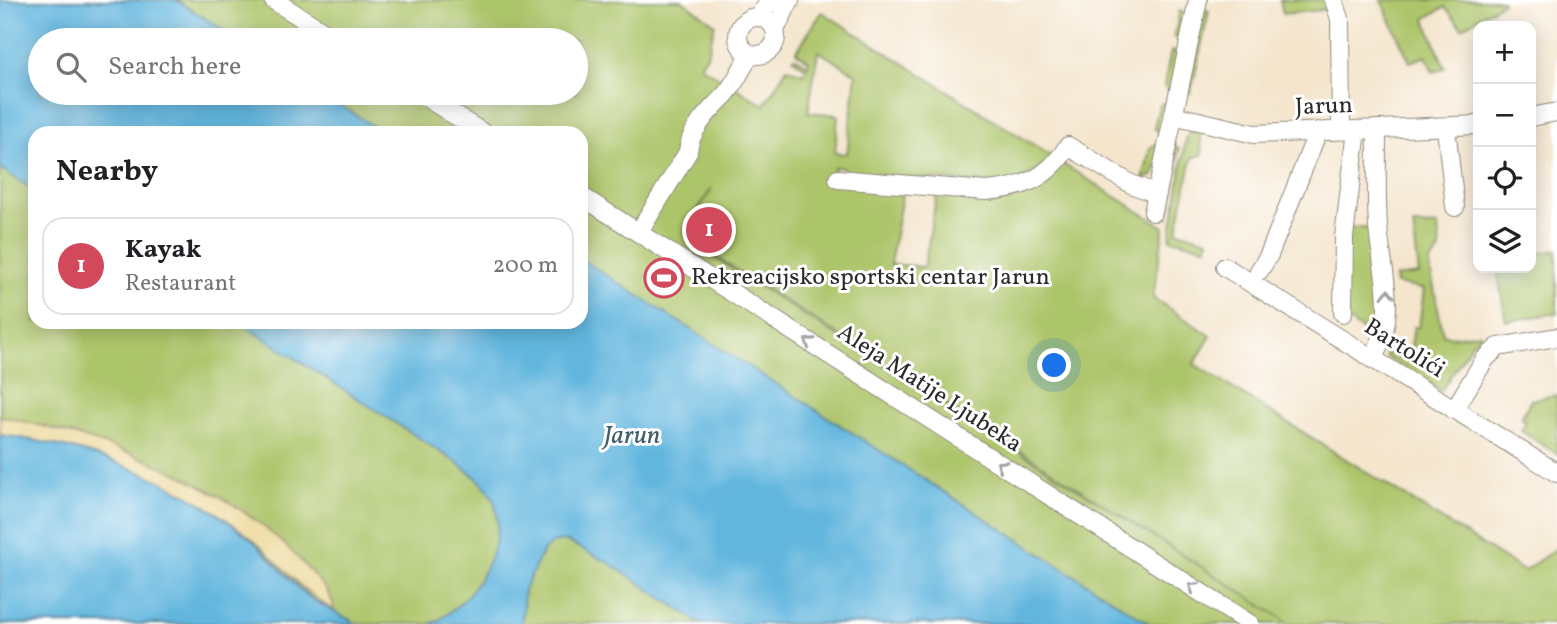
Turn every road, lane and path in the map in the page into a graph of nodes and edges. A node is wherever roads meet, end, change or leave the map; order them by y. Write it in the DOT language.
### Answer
graph roads {
  1 [pos="273,0"];
  2 [pos="772,0"];
  3 [pos="790,0"];
  4 [pos="1198,0"];
  5 [pos="1334,0"];
  6 [pos="757,17"];
  7 [pos="318,28"];
  8 [pos="775,30"];
  9 [pos="750,54"];
  10 [pos="438,105"];
  11 [pos="1557,112"];
  12 [pos="1174,115"];
  13 [pos="1536,116"];
  14 [pos="1473,125"];
  15 [pos="472,126"];
  16 [pos="1446,128"];
  17 [pos="1349,130"];
  18 [pos="1377,130"];
  19 [pos="1318,131"];
  20 [pos="838,179"];
  21 [pos="1157,194"];
  22 [pos="588,200"];
  23 [pos="1455,208"];
  24 [pos="1153,212"];
  25 [pos="639,232"];
  26 [pos="1225,267"];
  27 [pos="1259,271"];
  28 [pos="1343,313"];
  29 [pos="1557,337"];
  30 [pos="1372,359"];
  31 [pos="1454,410"];
  32 [pos="1557,473"];
  33 [pos="1250,624"];
  1 -- 7 [label="street"];
  2 -- 6 [label="street"];
  3 -- 8 [label="street"];
  4 -- 12 [label="street"];
  5 -- 17 [label="street"];
  6 -- 8 [label="street"];
  6 -- 9 [label="street"];
  8 -- 9 [label="street"];
  9 -- 25 [label="street"];
  10 -- 15 [label="street"];
  11 -- 13 [label="street"];
  12 -- 19 [label="street, Jarun"];
  12 -- 21 [label="street"];
  14 -- 16 [label="street, Jarun"];
  16 -- 18 [label="street, Jarun"];
  16 -- 23 [label="street"];
  17 -- 18 [label="street, Jarun"];
  17 -- 19 [label="street, Jarun"];
  17 -- 28 [label="street"];
  30 -- 18 [label="street, one-way"];
  19 -- 27 [label="street"];
  20 -- 21 [label="street"];
  21 -- 24 [label="street"];
  22 -- 25 [label="street, Aleja Matije Ljubeka"];
  33 -- 25 [label="street, Aleja Matije Ljubeka, one-way"];
  26 -- 30 [label="street, Bartolići"];
  29 -- 31 [label="street"];
  30 -- 31 [label="street, Bartolići"];
  31 -- 32 [label="street, Bartolići"];
}
